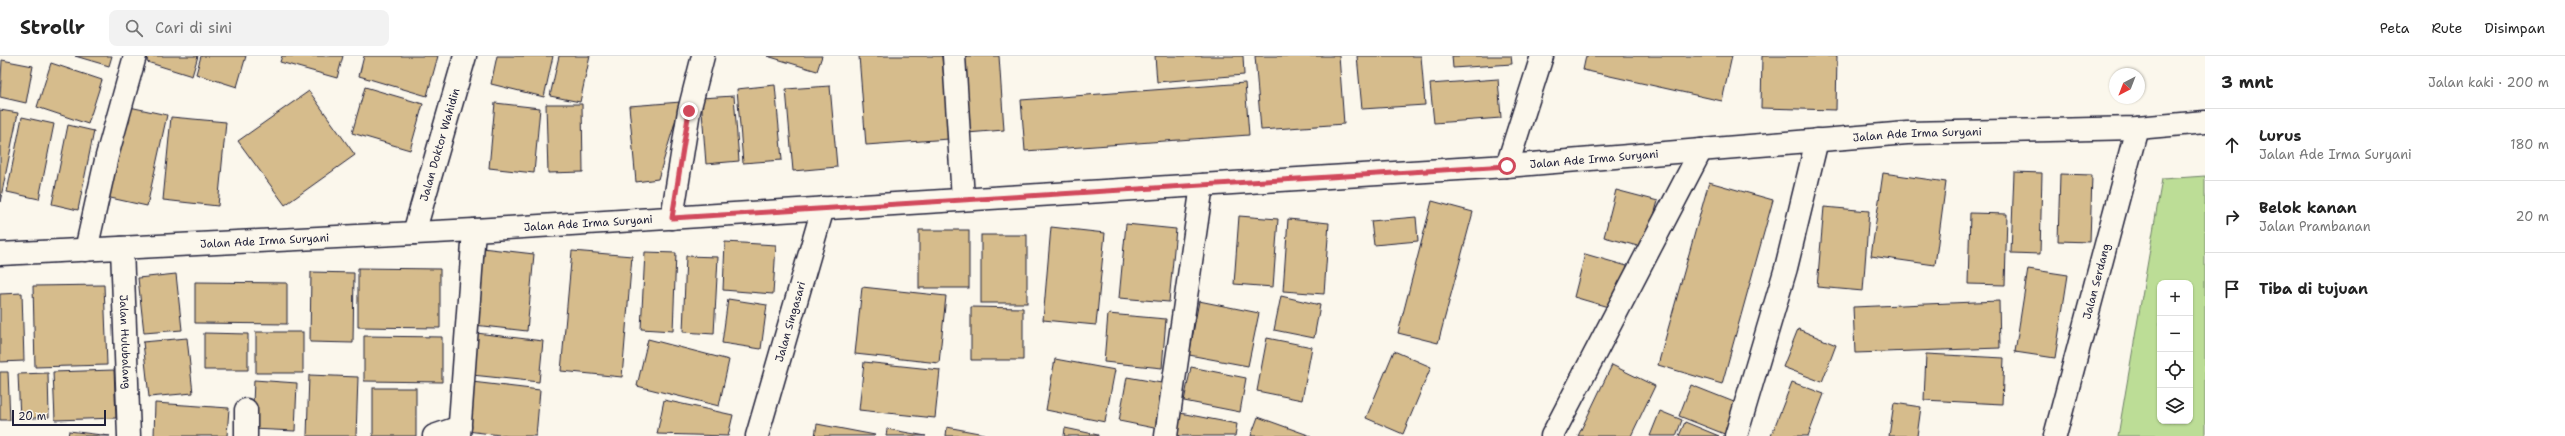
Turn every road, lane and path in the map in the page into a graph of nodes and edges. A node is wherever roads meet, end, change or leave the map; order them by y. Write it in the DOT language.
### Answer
graph roads {
  1 [pos="135,56"];
  2 [pos="465,56"];
  3 [pos="704,56"];
  4 [pos="954,56"];
  5 [pos="1542,56"];
  6 [pos="2205,122"];
  7 [pos="2137,128"];
  8 [pos="1817,140"];
  9 [pos="1701,150"];
  10 [pos="1507,166"];
  11 [pos="1202,185"];
  12 [pos="963,199"];
  13 [pos="822,208"];
  14 [pos="672,218"];
  15 [pos="474,230"];
  16 [pos="414,234"];
  17 [pos="122,248"];
  18 [pos="86,250"];
  19 [pos="0,254"];
  20 [pos="246,410"];
  21 [pos="460,432"];
  22 [pos="129,436"];
  23 [pos="246,436"];
  24 [pos="434,436"];
  25 [pos="757,436"];
  26 [pos="1166,436"];
  27 [pos="1552,436"];
  28 [pos="1736,436"];
  29 [pos="2055,436"];
  1 -- 18 [label="street"];
  2 -- 16 [label="street, Jalan Doktor Wahidin"];
  3 -- 14 [label="street"];
  4 -- 12 [label="street"];
  5 -- 10 [label="street"];
  6 -- 7 [label="street, Jalan Ade Irma Suryani"];
  7 -- 8 [label="street, Jalan Ade Irma Suryani"];
  7 -- 29 [label="street, Jalan Serdang"];
  8 -- 9 [label="street, Jalan Ade Irma Suryani"];
  8 -- 28 [label="street"];
  9 -- 10 [label="street, Jalan Ade Irma Suryani"];
  9 -- 27 [label="street"];
  10 -- 11 [label="street, Jalan Ade Irma Suryani"];
  11 -- 12 [label="street, Jalan Ade Irma Suryani"];
  11 -- 26 [label="street"];
  12 -- 13 [label="street, Jalan Ade Irma Suryani"];
  13 -- 14 [label="street, Jalan Ade Irma Suryani"];
  13 -- 25 [label="street, Jalan Singasari"];
  14 -- 15 [label="street, Jalan Ade Irma Suryani"];
  15 -- 16 [label="street, Jalan Ade Irma Suryani"];
  15 -- 21 [label="street"];
  16 -- 17 [label="street, Jalan Ade Irma Suryani"];
  17 -- 18 [label="street, Jalan Ade Irma Suryani"];
  17 -- 22 [label="street, Jalan Hulubalang"];
  18 -- 19 [label="street, Jalan Ade Irma Suryani"];
  20 -- 23 [label="street"];
  21 -- 24 [label="street"];
}
